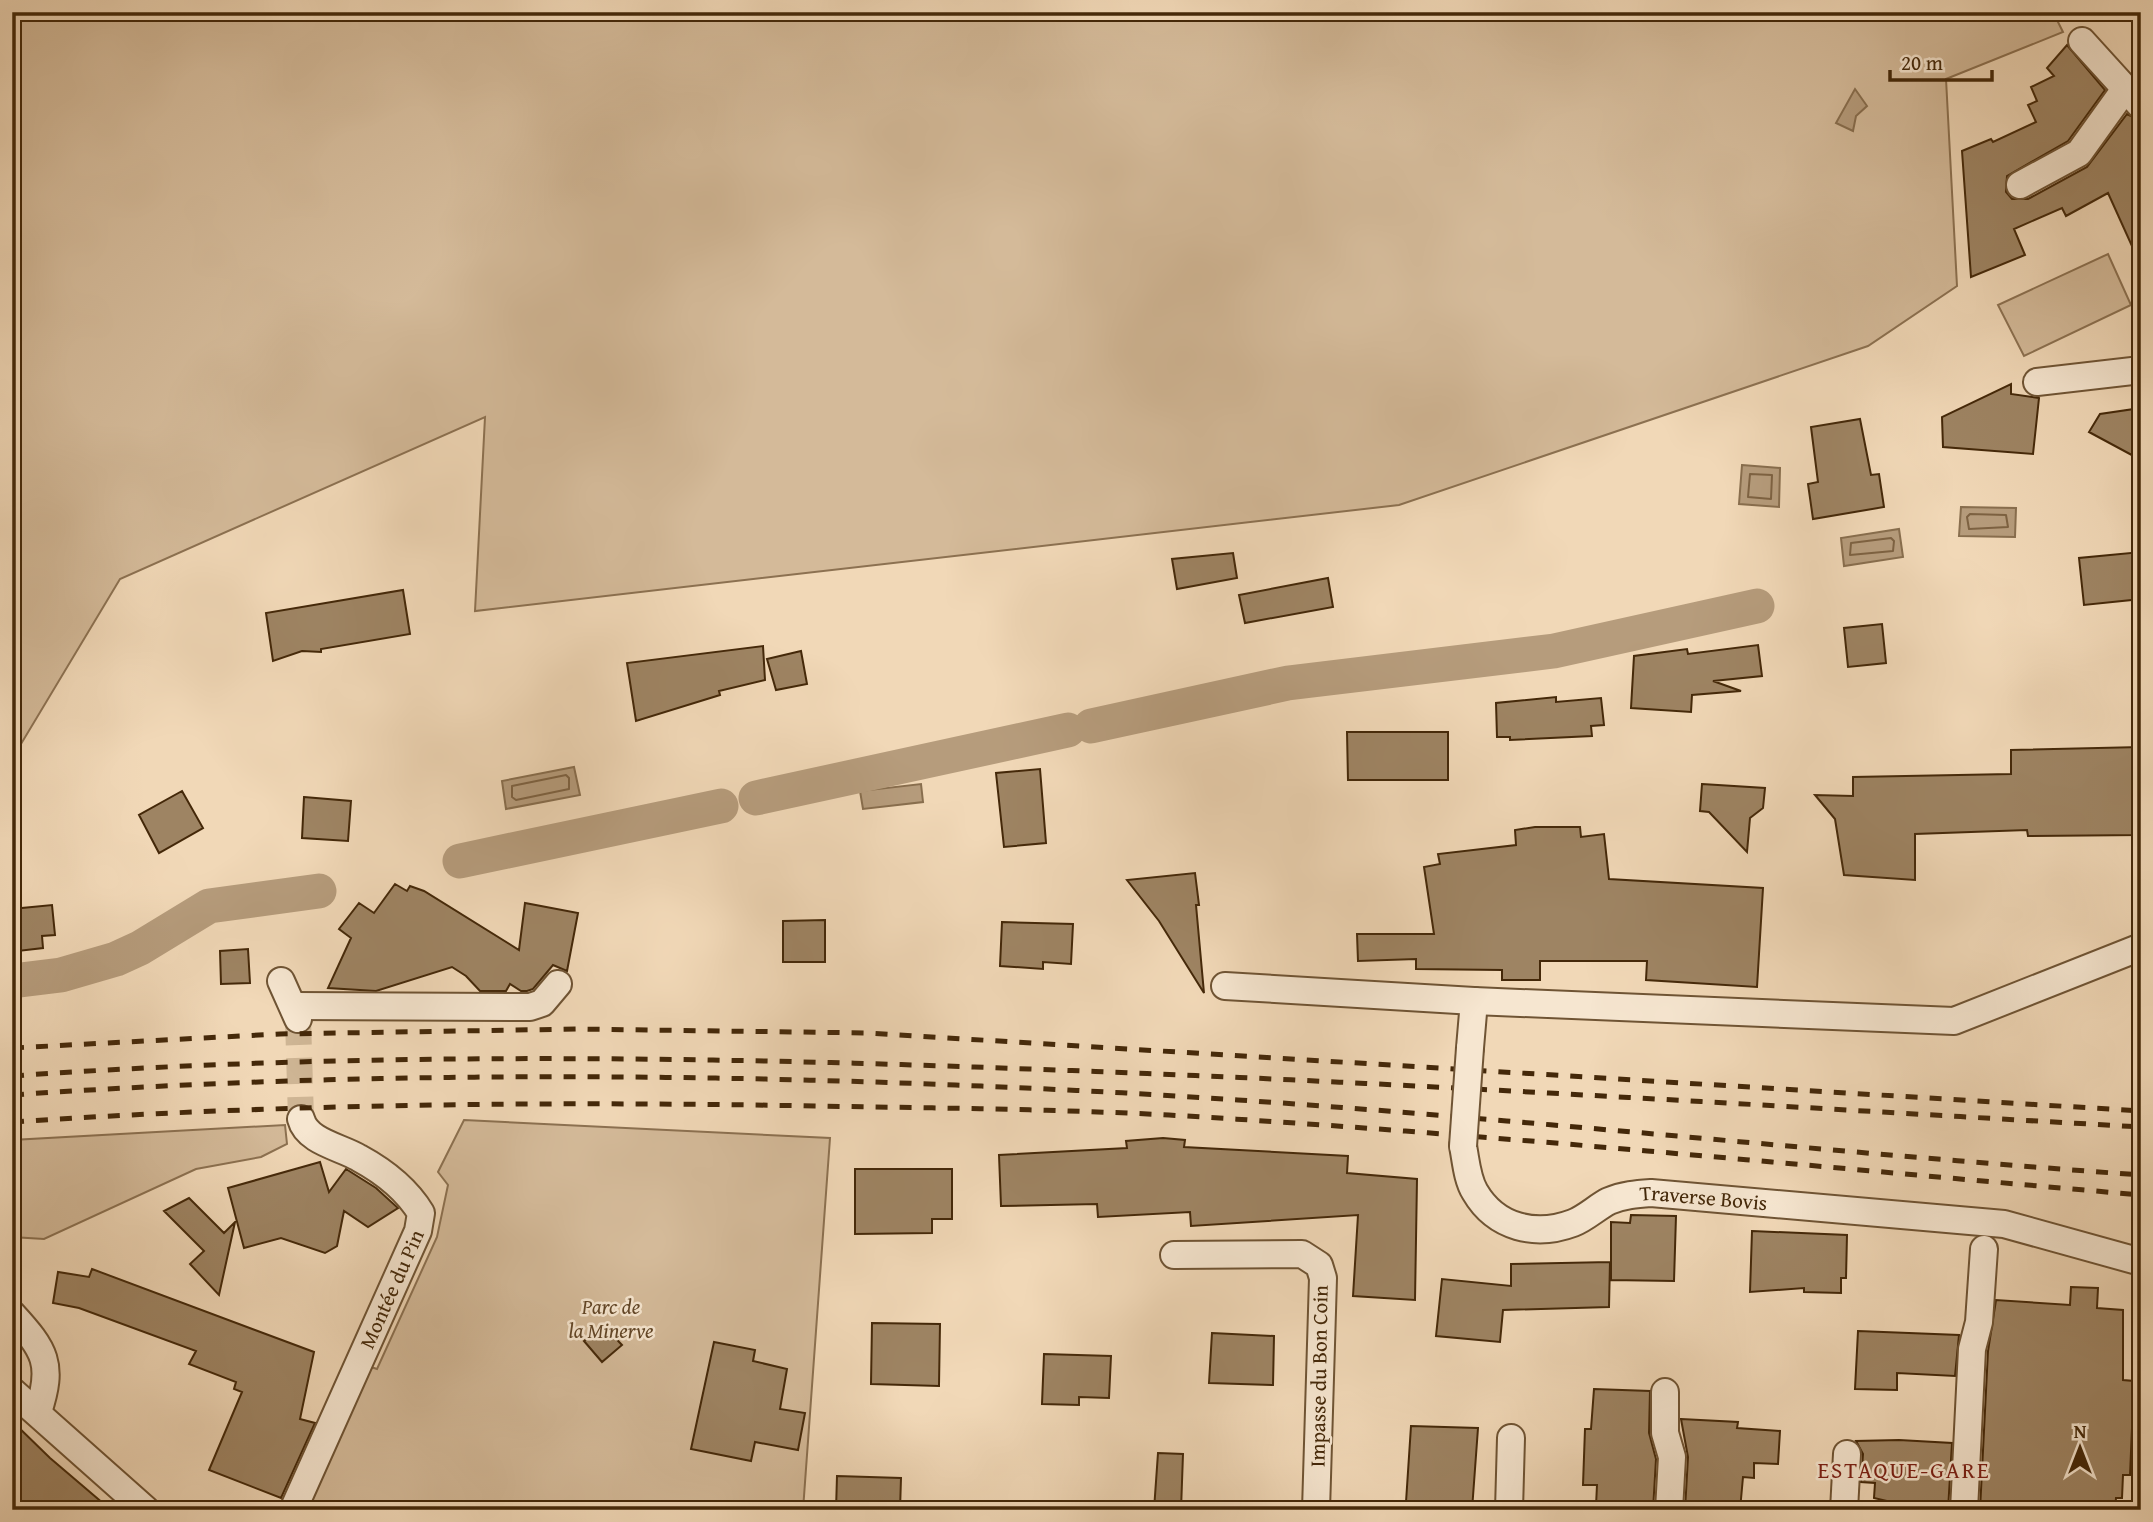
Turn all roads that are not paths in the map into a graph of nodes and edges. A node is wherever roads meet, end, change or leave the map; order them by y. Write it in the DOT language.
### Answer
graph roads {
  1 [pos="2082,41"];
  2 [pos="2133,98"];
  3 [pos="2020,185"];
  4 [pos="2141,370"];
  5 [pos="2037,382"];
  6 [pos="2141,947"];
  7 [pos="281,981"];
  8 [pos="558,984"];
  9 [pos="1225,986"];
  10 [pos="1474,1001"];
  11 [pos="301,1119"];
  12 [pos="1984,1249"];
  13 [pos="1174,1255"];
  14 [pos="2141,1262"];
  15 [pos="12,1314"];
  16 [pos="12,1391"];
  17 [pos="1665,1392"];
  18 [pos="38,1412"];
  19 [pos="1511,1438"];
  20 [pos="1847,1454"];
  21 [pos="146,1510"];
  22 [pos="293,1510"];
  23 [pos="1316,1510"];
  24 [pos="1508,1510"];
  25 [pos="1669,1510"];
  26 [pos="1844,1510"];
  27 [pos="1964,1510"];
  1 -- 2 [label="street"];
  2 -- 3 [label="street"];
  4 -- 5 [label="street"];
  6 -- 10 [label="street"];
  7 -- 8 [label="street"];
  9 -- 10 [label="street"];
  10 -- 14 [label="street, Traverse Bovis, bridge"];
  11 -- 22 [label="street, Montée du Pin"];
  12 -- 27 [label="street"];
  13 -- 23 [label="street, Impasse du Bon Coin"];
  15 -- 18 [label="street"];
  16 -- 18 [label="street"];
  17 -- 25 [label="street"];
  18 -- 21 [label="street"];
  19 -- 24 [label="street"];
  20 -- 26 [label="street"];
}
